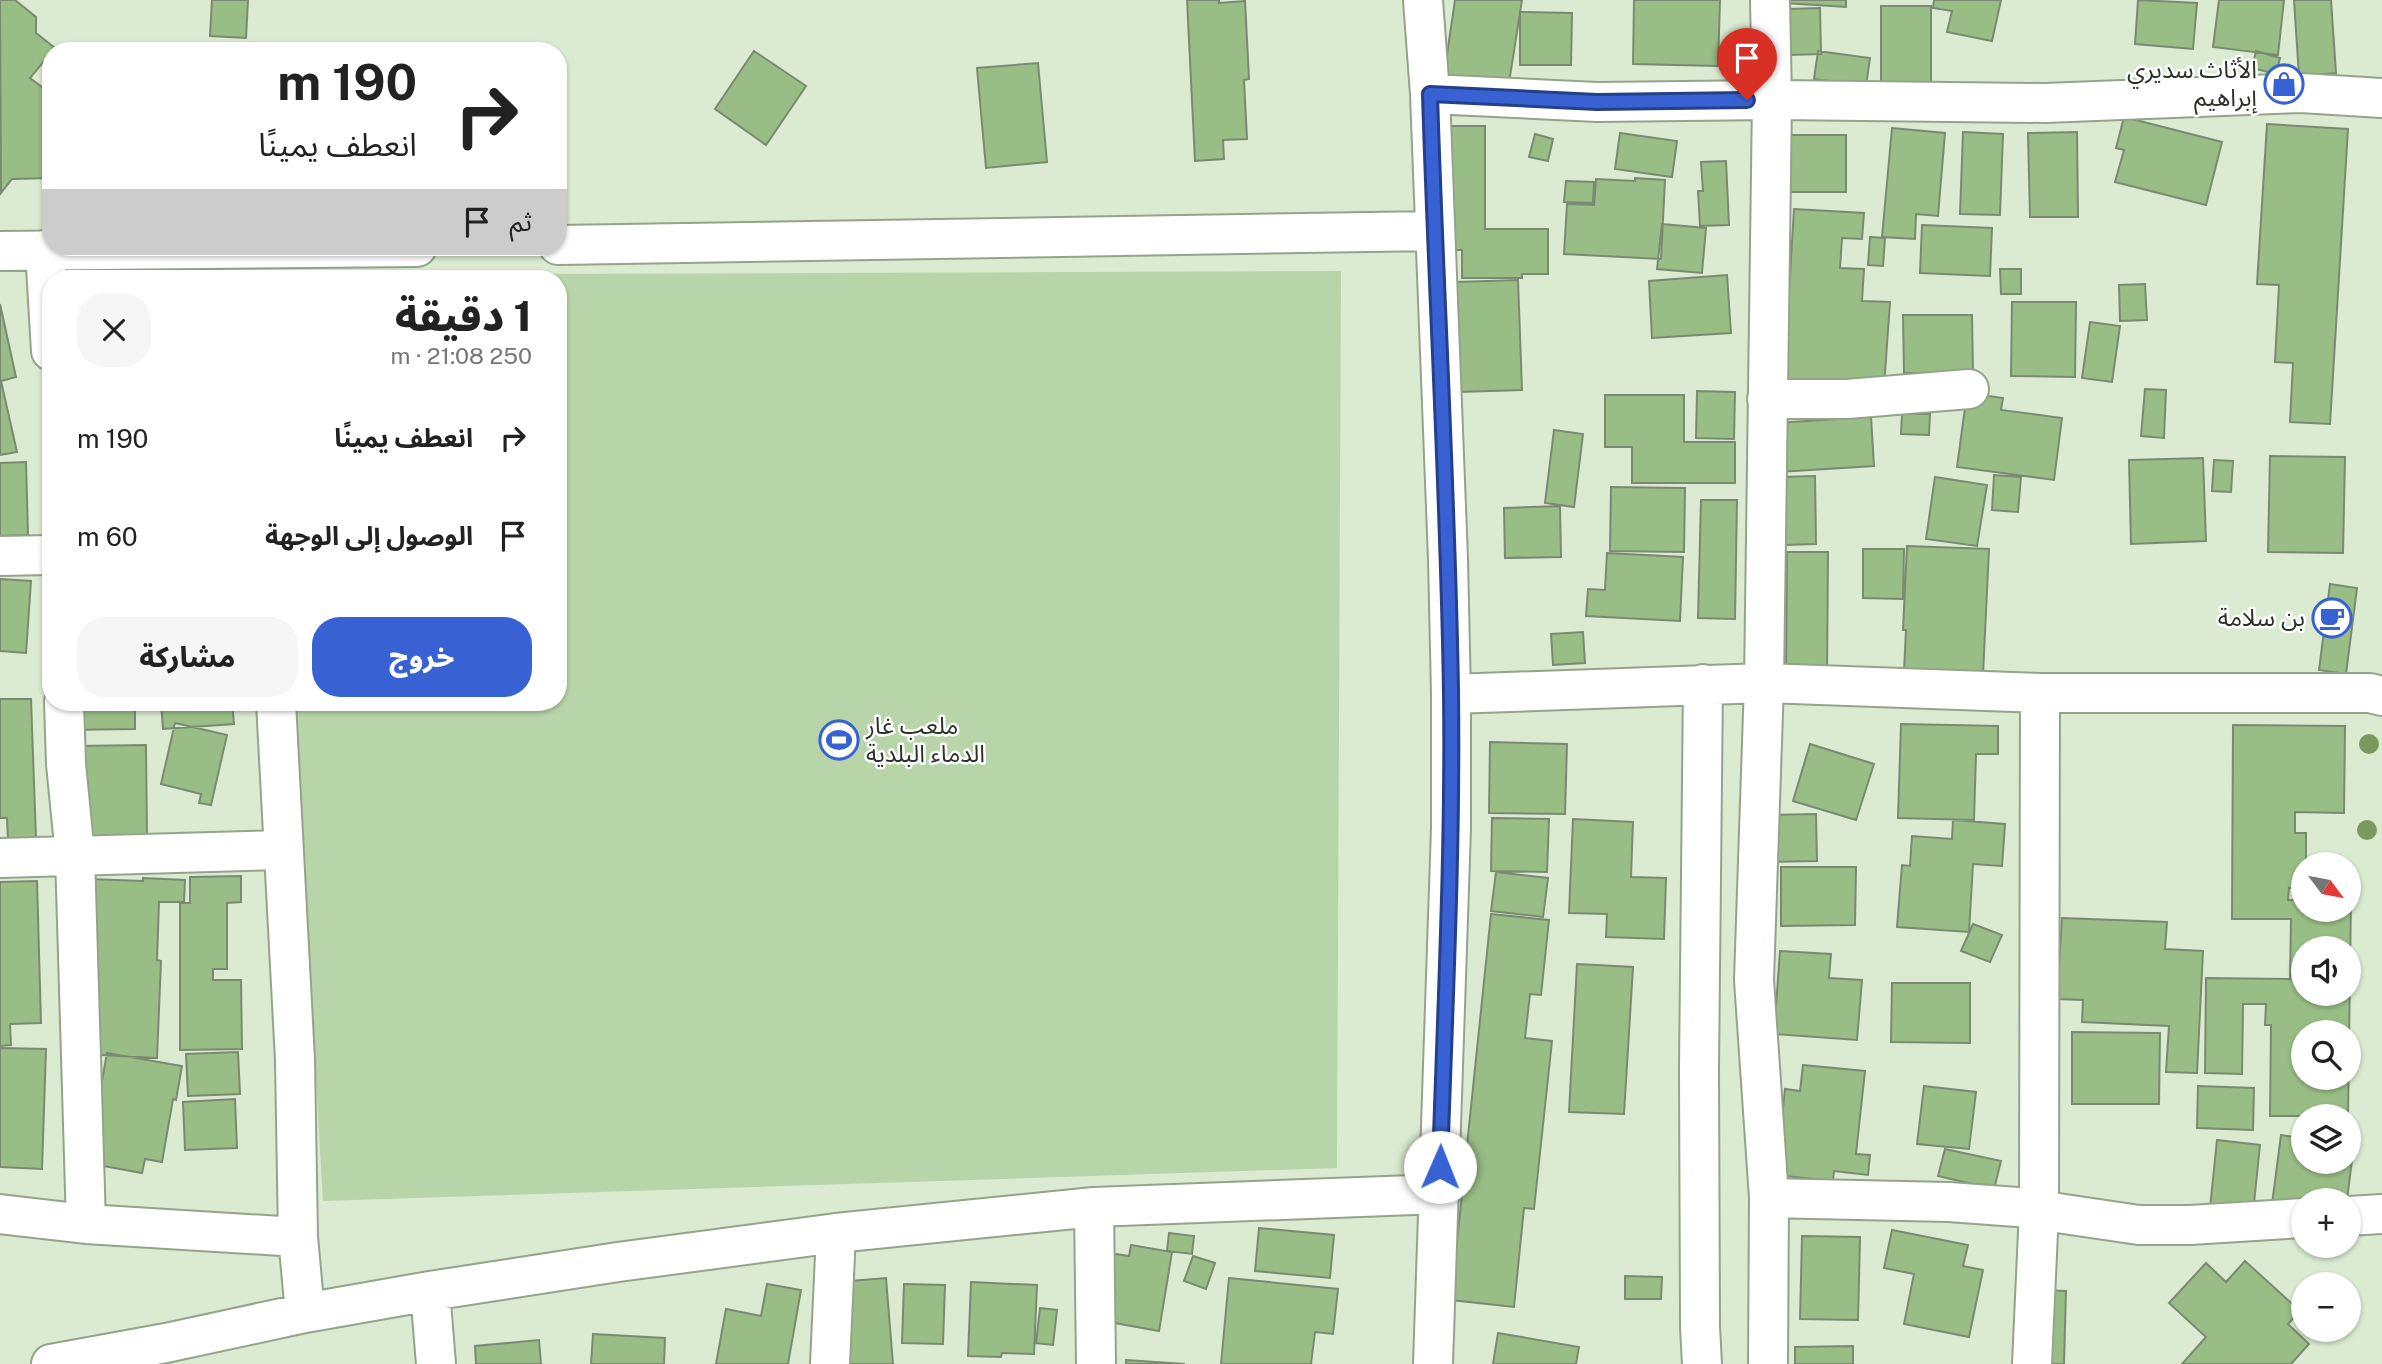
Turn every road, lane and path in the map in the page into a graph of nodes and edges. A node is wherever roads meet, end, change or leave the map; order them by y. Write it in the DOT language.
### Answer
graph roads {
  1 [pos="1423,0"];
  2 [pos="1770,0"];
  3 [pos="1430,94"];
  4 [pos="2382,98"];
  5 [pos="1772,100"];
  6 [pos="1434,231"];
  7 [pos="567,245"];
  8 [pos="42,250"];
  9 [pos="0,251"];
  10 [pos="135,256"];
  11 [pos="331,256"];
  12 [pos="254,264"];
  13 [pos="1969,389"];
  14 [pos="1767,399"];
  15 [pos="42,555"];
  16 [pos="0,556"];
  17 [pos="1764,683"];
  18 [pos="1703,684"];
  19 [pos="1451,694"];
  20 [pos="2040,694"];
  21 [pos="2382,695"];
  22 [pos="64,711"];
  23 [pos="276,711"];
  24 [pos="284,850"];
  25 [pos="75,855"];
  26 [pos="0,858"];
  27 [pos="1440,1194"];
  28 [pos="1769,1198"];
  29 [pos="1094,1207"];
  30 [pos="2039,1210"];
  31 [pos="0,1214"];
  32 [pos="2382,1214"];
  33 [pos="2361,1215"];
  34 [pos="2291,1219"];
  35 [pos="86,1224"];
  36 [pos="836,1233"];
  37 [pos="298,1237"];
  38 [pos="430,1291"];
  39 [pos="305,1313"];
  40 [pos="166,1354"];
  41 [pos="51,1364"];
  42 [pos="436,1364"];
  43 [pos="830,1364"];
  44 [pos="1096,1364"];
  45 [pos="1433,1364"];
  46 [pos="1702,1364"];
  47 [pos="1768,1364"];
  48 [pos="2032,1364"];
  1 -- 3 [label="street"];
  2 -- 5 [label="street"];
  3 -- 5 [label="street"];
  3 -- 6 [label="street"];
  4 -- 5 [label="street"];
  5 -- 14 [label="street"];
  6 -- 7 [label="street"];
  6 -- 19 [label="street"];
  8 -- 9 [label="street"];
  10 -- 12 [label="street"];
  11 -- 12 [label="street"];
  13 -- 14 [label="street"];
  14 -- 17 [label="street"];
  15 -- 16 [label="street"];
  17 -- 18 [label="street"];
  17 -- 20 [label="street"];
  17 -- 28 [label="street"];
  18 -- 19 [label="street"];
  18 -- 46 [label="street"];
  19 -- 27 [label="street"];
  20 -- 21 [label="street"];
  20 -- 30 [label="street"];
  22 -- 25 [label="street"];
  23 -- 24 [label="street"];
  24 -- 25 [label="street"];
  24 -- 37 [label="street"];
  25 -- 26 [label="street"];
  25 -- 35 [label="street"];
  27 -- 29 [label="street"];
  27 -- 45 [label="street"];
  28 -- 30 [label="street"];
  28 -- 47 [label="street"];
  29 -- 36 [label="street"];
  29 -- 44 [label="street"];
  30 -- 34 [label="street"];
  30 -- 48 [label="street"];
  31 -- 35 [label="street"];
  32 -- 33 [label="street"];
  35 -- 37 [label="street"];
  36 -- 38 [label="street"];
  36 -- 43 [label="street"];
  37 -- 39 [label="street"];
  38 -- 39 [label="street"];
  38 -- 42 [label="street"];
  39 -- 40 [label="street"];
  40 -- 41 [label="street"];
}
